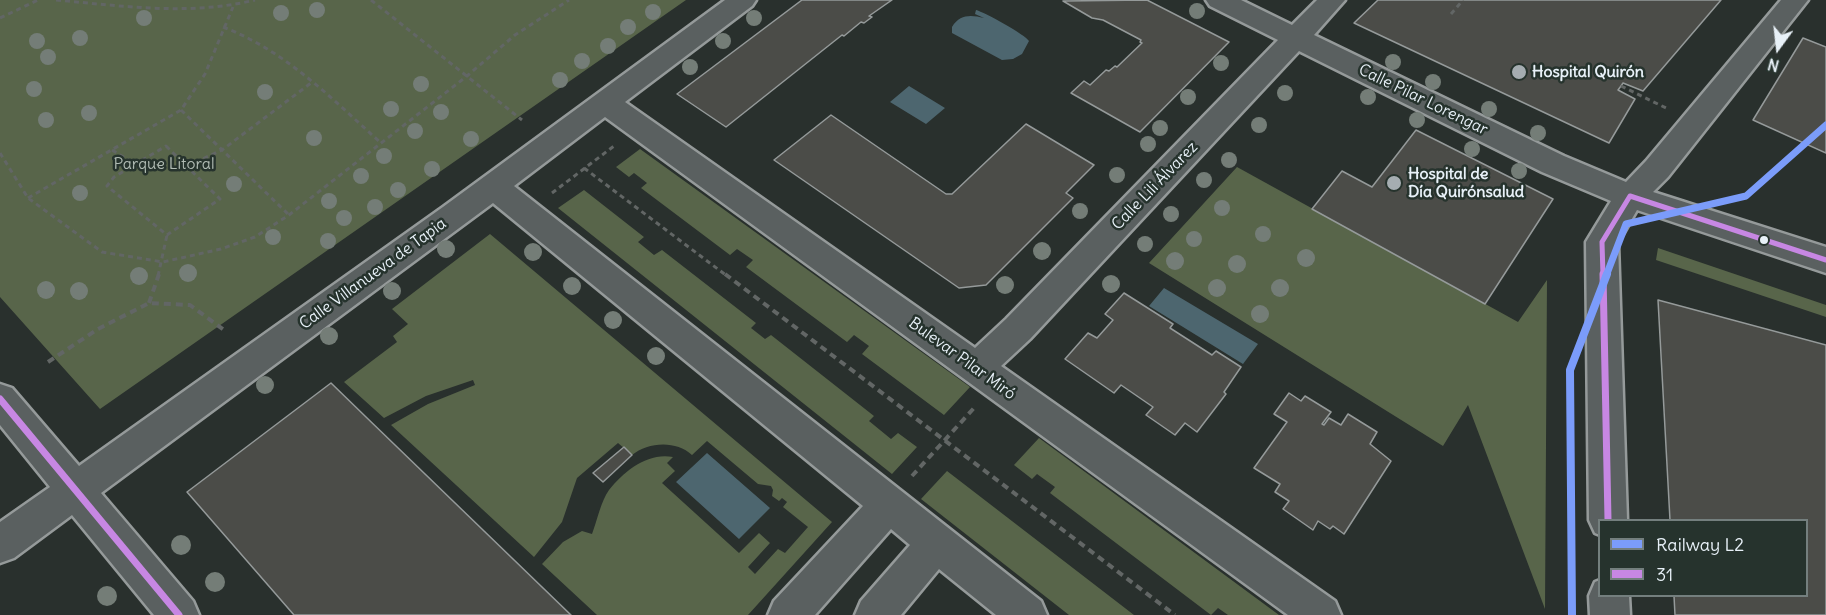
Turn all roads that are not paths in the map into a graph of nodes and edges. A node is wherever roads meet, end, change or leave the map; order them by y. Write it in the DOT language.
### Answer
graph roads {
  1 [pos="743,0"];
  2 [pos="1220,0"];
  3 [pos="1332,0"];
  4 [pos="1795,0"];
  5 [pos="1297,39"];
  6 [pos="604,102"];
  7 [pos="493,186"];
  8 [pos="1630,196"];
  9 [pos="1826,260"];
  10 [pos="986,376"];
  11 [pos="0,399"];
  12 [pos="75,491"];
  13 [pos="889,504"];
  14 [pos="1608,519"];
  15 [pos="937,542"];
  16 [pos="0,545"];
  17 [pos="1609,597"];
  18 [pos="179,615"];
  19 [pos="788,615"];
  20 [pos="875,615"];
  21 [pos="1027,615"];
  22 [pos="1321,615"];
  23 [pos="1610,615"];
  1 -- 6 [label="street, Calle Villanueva de Tapia"];
  2 -- 5 [label="street, Calle Pilar Lorengar"];
  3 -- 5 [label="street, Calle Lili Álvarez"];
  4 -- 8 [label="street"];
  5 -- 8 [label="street, Calle Pilar Lorengar"];
  5 -- 10 [label="street, Calle Lili Álvarez"];
  6 -- 7 [label="street, Calle Villanueva de Tapia"];
  6 -- 10 [label="street, Bulevar Pilar Miró"];
  7 -- 12 [label="street, Calle Villanueva de Tapia"];
  7 -- 13 [label="street"];
  8 -- 9 [label="street, Calle Pilar Lorengar"];
  8 -- 14 [label="street"];
  10 -- 22 [label="street, Bulevar Pilar Miró"];
  11 -- 12 [label="street"];
  12 -- 16 [label="street, Calle Villanueva de Tapia"];
  12 -- 18 [label="street"];
  13 -- 15 [label="street"];
  13 -- 19 [label="street"];
  15 -- 20 [label="street"];
  15 -- 21 [label="street"];
  17 -- 23 [label="street"];
}
